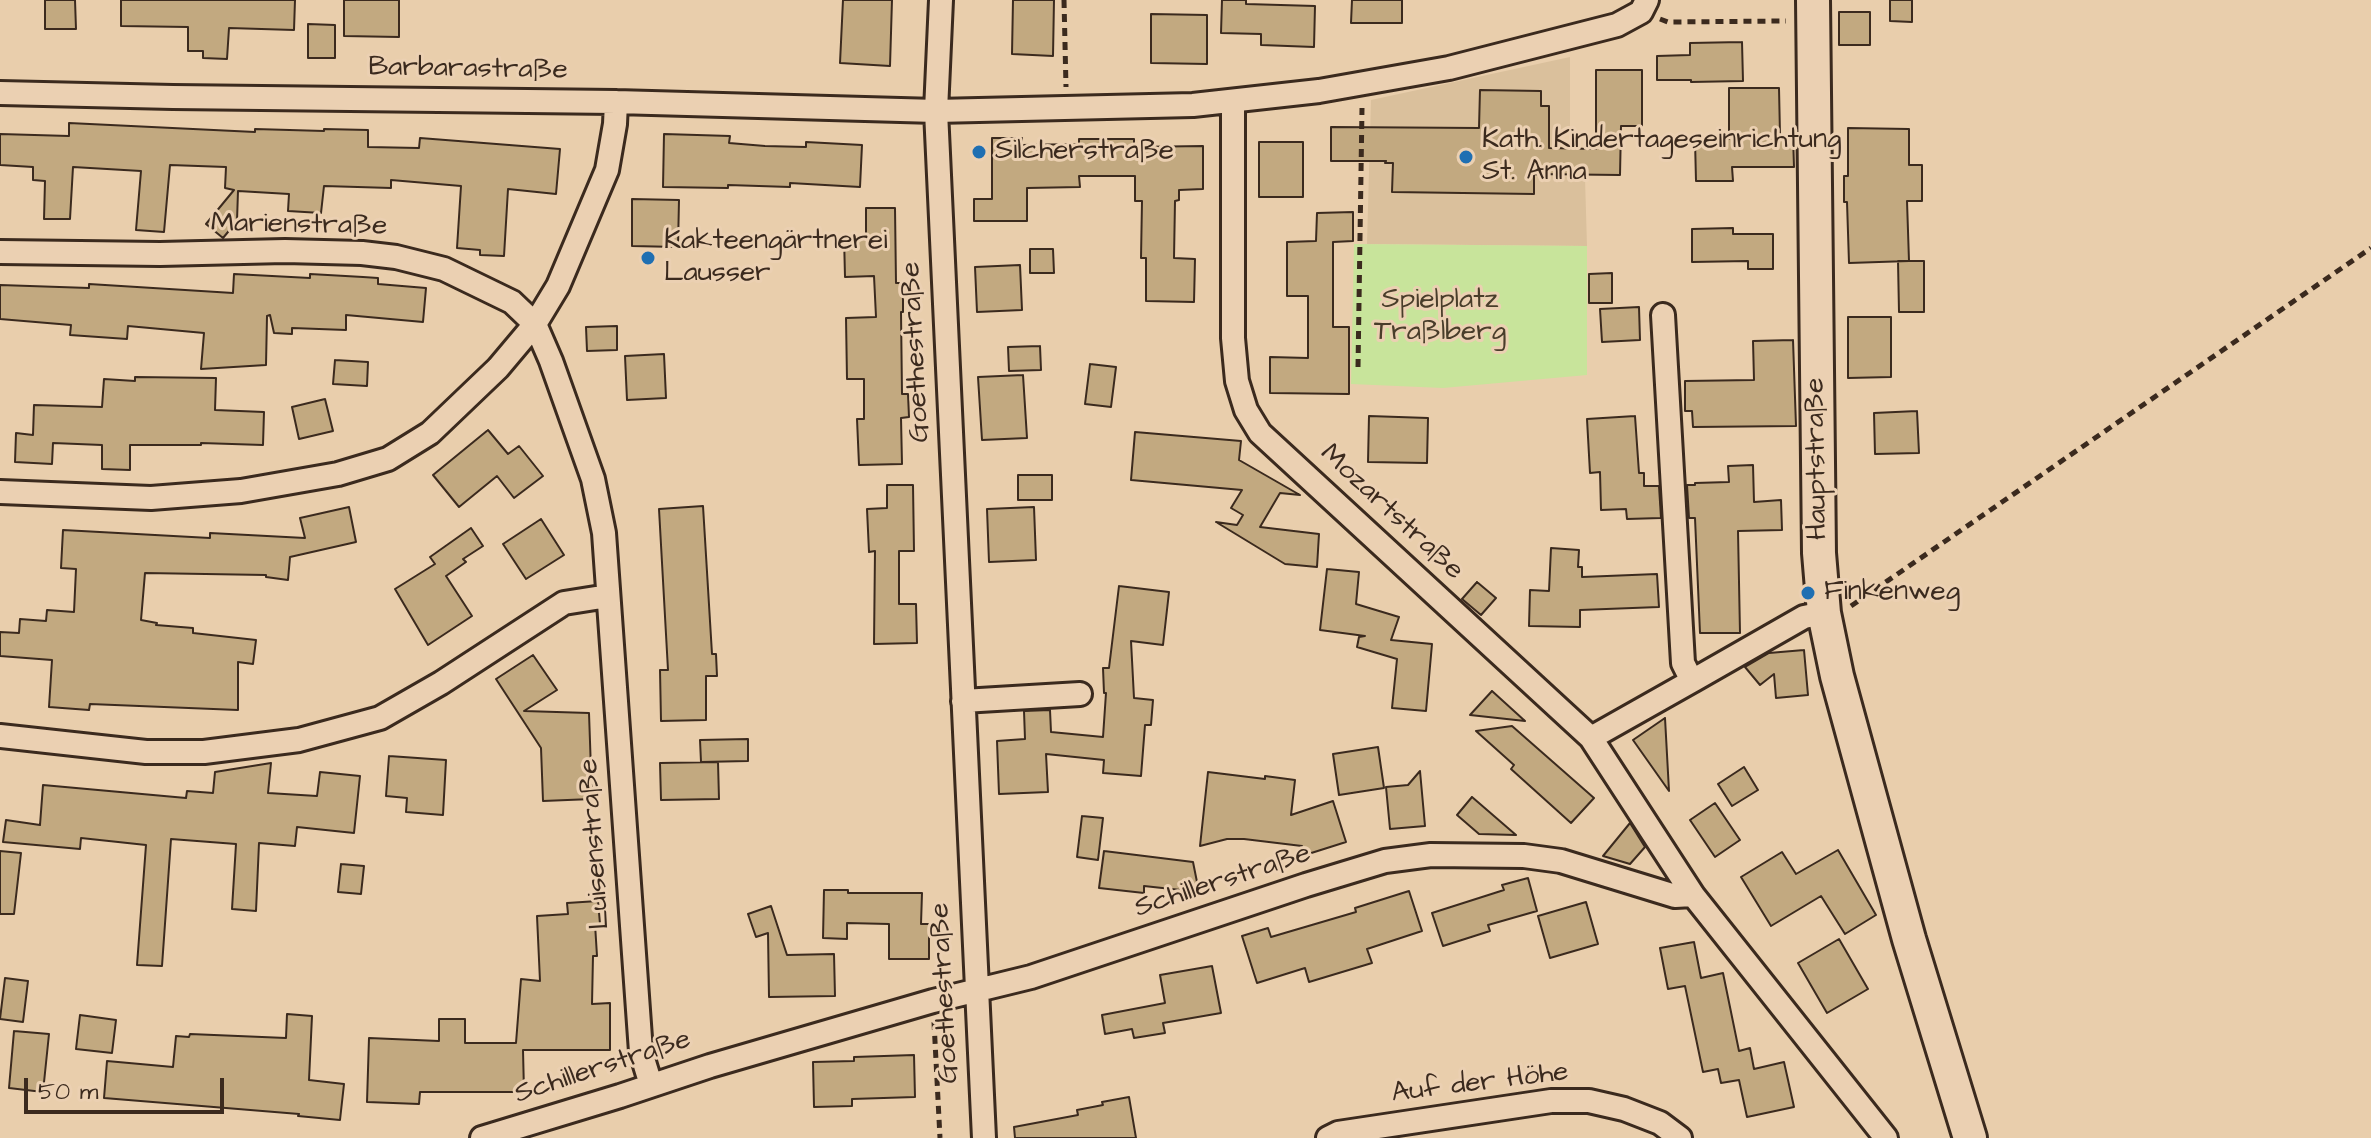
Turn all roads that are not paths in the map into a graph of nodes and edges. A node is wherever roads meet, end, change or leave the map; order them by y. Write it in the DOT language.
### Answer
graph roads {
  1 [pos="941,0"];
  2 [pos="1644,6"];
  3 [pos="1813,11"];
  4 [pos="0,93"];
  5 [pos="616,102"];
  6 [pos="1233,102"];
  7 [pos="936,111"];
  8 [pos="0,252"];
  9 [pos="1663,315"];
  10 [pos="535,324"];
  11 [pos="0,492"];
  12 [pos="608,596"];
  13 [pos="1824,613"];
  14 [pos="1692,681"];
  15 [pos="1080,694"];
  16 [pos="963,701"];
  17 [pos="0,736"];
  18 [pos="1591,738"];
  19 [pos="1693,895"];
  20 [pos="976,990"];
  21 [pos="651,1085"];
  22 [pos="482,1138"];
  23 [pos="984,1138"];
  24 [pos="1328,1138"];
  25 [pos="1680,1138"];
  26 [pos="1886,1138"];
  27 [pos="1970,1138"];
  1 -- 7 [label="street, Goethestraße"];
  2 -- 6 [label="street"];
  3 -- 13 [label="street, Hauptstraße"];
  4 -- 5 [label="street, Barbarastraße"];
  5 -- 7 [label="street, Barbarastraße"];
  5 -- 10 [label="street"];
  6 -- 7 [label="street"];
  6 -- 18 [label="street, Mozartstraße"];
  7 -- 16 [label="street, Goethestraße"];
  8 -- 10 [label="street, Marienstraße"];
  9 -- 14 [label="street"];
  10 -- 11 [label="street"];
  10 -- 12 [label="street, Marienstraße"];
  12 -- 17 [label="street"];
  12 -- 21 [label="street, Luisenstraße"];
  13 -- 14 [label="street"];
  13 -- 27 [label="street, Hauptstraße"];
  14 -- 18 [label="street"];
  15 -- 16 [label="street"];
  16 -- 20 [label="street, Goethestraße"];
  18 -- 19 [label="street, Mozartstraße"];
  19 -- 20 [label="street, Schillerstraße"];
  19 -- 26 [label="street"];
  20 -- 21 [label="street, Schillerstraße"];
  20 -- 23 [label="street, Goethestraße"];
  21 -- 22 [label="street, Schillerstraße"];
  24 -- 25 [label="street, Auf der Höhe"];
}
